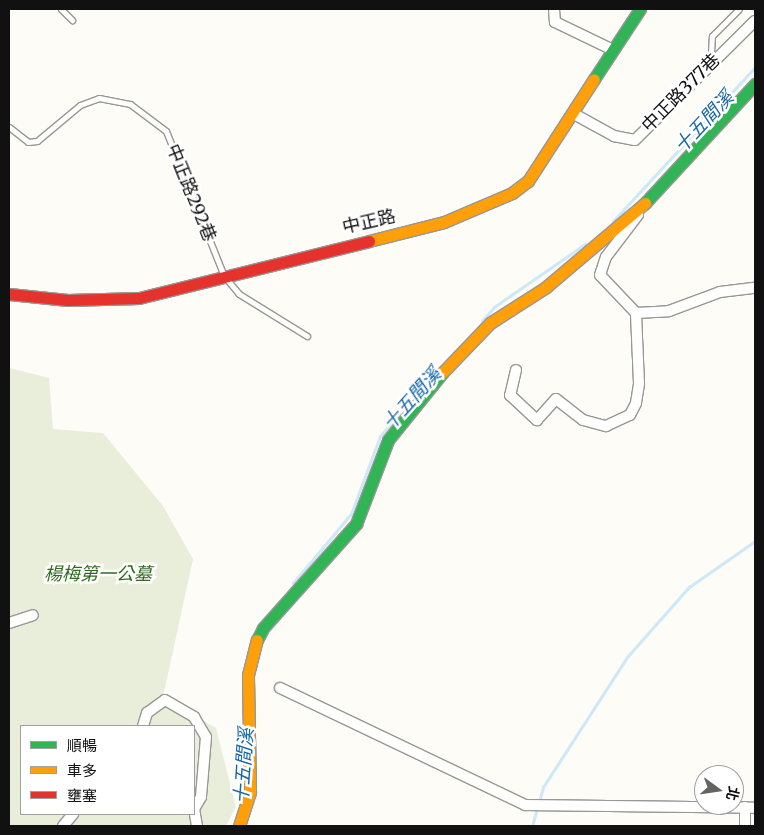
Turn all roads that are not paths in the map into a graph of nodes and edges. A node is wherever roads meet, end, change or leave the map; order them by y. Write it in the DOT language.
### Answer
graph roads {
  1 [pos="61,9"];
  2 [pos="554,9"];
  3 [pos="640,9"];
  4 [pos="739,9"];
  5 [pos="72,20"];
  6 [pos="755,21"];
  7 [pos="613,50"];
  8 [pos="715,59"];
  9 [pos="755,84"];
  10 [pos="574,114"];
  11 [pos="9,127"];
  12 [pos="651,198"];
  13 [pos="224,276"];
  14 [pos="755,288"];
  15 [pos="9,294"];
  16 [pos="636,313"];
  17 [pos="307,336"];
  18 [pos="516,370"];
  19 [pos="33,615"];
  20 [pos="9,623"];
  21 [pos="280,688"];
  22 [pos="144,725"];
  23 [pos="195,808"];
  24 [pos="750,808"];
  25 [pos="72,815"];
  26 [pos="63,826"];
  27 [pos="239,826"];
  28 [pos="745,826"];
  1 -- 5 [label="lane"];
  2 -- 7 [label="street"];
  3 -- 7 [label="street, 中正路"];
  4 -- 8 [label="lane"];
  6 -- 8 [label="street, 中正路377巷"];
  7 -- 10 [label="street, 中正路"];
  8 -- 10 [label="street, 中正路377巷"];
  9 -- 12 [label="street"];
  10 -- 13 [label="street, 中正路"];
  11 -- 13 [label="lane, 中正路292巷"];
  12 -- 16 [label="street"];
  12 -- 27 [label="street"];
  13 -- 15 [label="street, 中正路"];
  13 -- 17 [label="lane, 中正路292巷"];
  14 -- 16 [label="street"];
  16 -- 18 [label="street"];
  19 -- 20 [label="street"];
  21 -- 24 [label="street"];
  22 -- 23 [label="street"];
  24 -- 28 [label="street"];
  25 -- 26 [label="street"];
}
